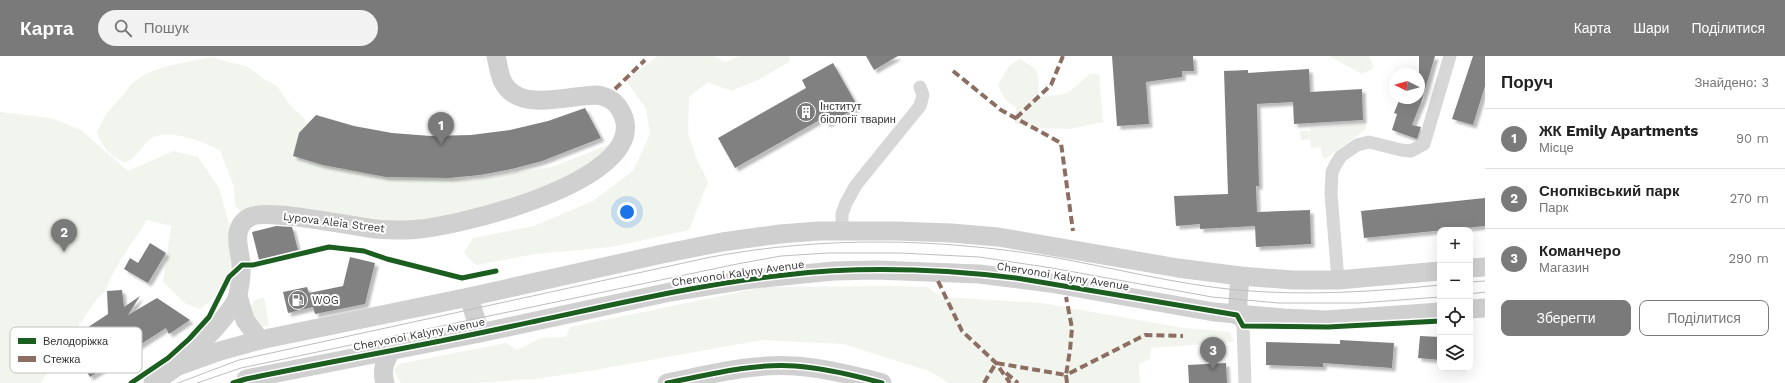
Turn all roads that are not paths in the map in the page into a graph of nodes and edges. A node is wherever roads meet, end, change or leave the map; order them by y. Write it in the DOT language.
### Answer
graph roads {
  1 [pos="496,56"];
  2 [pos="1450,56"];
  3 [pos="920,87"];
  4 [pos="842,230"];
  5 [pos="1485,267"];
  6 [pos="1473,268"];
  7 [pos="1437,271"];
  8 [pos="1240,276"];
  9 [pos="1338,280"];
  10 [pos="238,296"];
  11 [pos="469,297"];
  12 [pos="1485,308"];
  13 [pos="1473,309"];
  14 [pos="1437,312"];
  15 [pos="1237,315"];
  16 [pos="480,333"];
  17 [pos="260,340"];
  18 [pos="391,350"];
  19 [pos="178,366"];
  20 [pos="240,381"];
  21 [pos="153,383"];
  22 [pos="275,383"];
  23 [pos="385,383"];
  24 [pos="667,383"];
  25 [pos="882,383"];
  26 [pos="1245,383"];
  1 -- 10 [label="main road, Lypova Aleia Street"];
  2 -- 9 [label="street"];
  3 -- 4 [label="street"];
  4 -- 8 [label="main road"];
  4 -- 11 [label="main road"];
  5 -- 6 [label="main road"];
  7 -- 9 [label="main road"];
  8 -- 9 [label="main road"];
  8 -- 15 [label="main road"];
  10 -- 17 [label="main road"];
  10 -- 19 [label="main road, Lypova Aleia Street"];
  11 -- 16 [label="main road"];
  11 -- 17 [label="main road"];
  12 -- 13 [label="main road"];
  14 -- 15 [label="main road, Chervonoi Kalyny Avenue"];
  15 -- 16 [label="main road, Chervonoi Kalyny Avenue"];
  15 -- 26 [label="street"];
  16 -- 18 [label="main road, Chervonoi Kalyny Avenue"];
  17 -- 19 [label="main road"];
  18 -- 20 [label="main road, Chervonoi Kalyny Avenue"];
  18 -- 23 [label="main road"];
  19 -- 21 [label="main road"];
  20 -- 22 [label="main road"];
  24 -- 25 [label="main road"];
}
